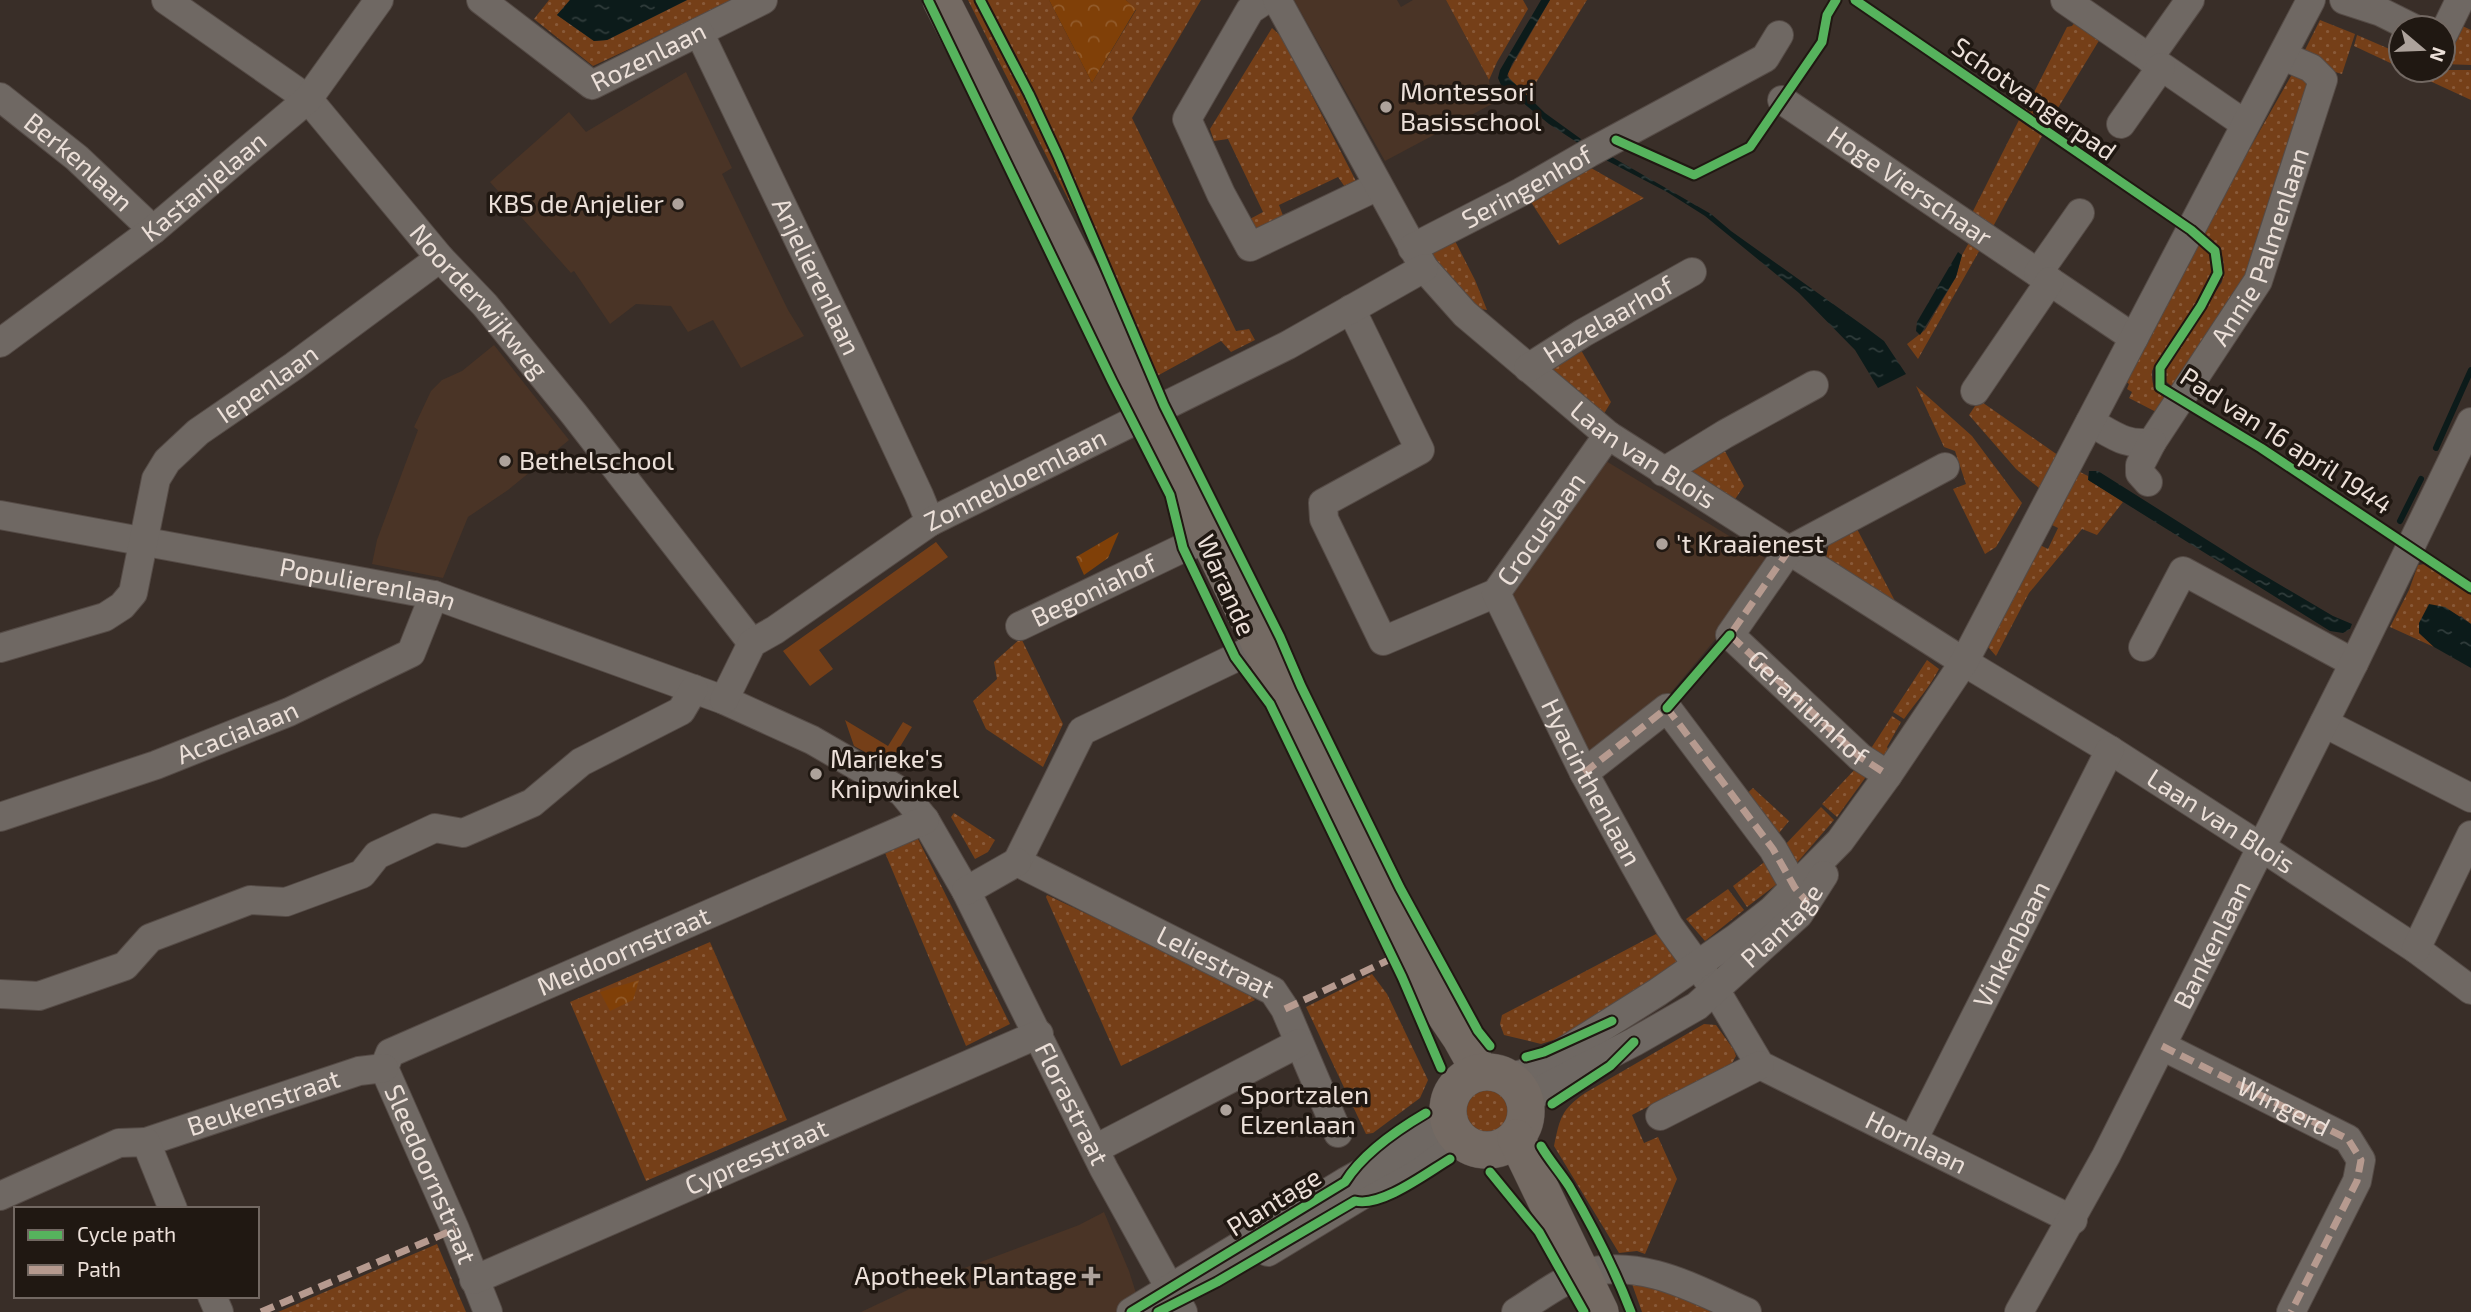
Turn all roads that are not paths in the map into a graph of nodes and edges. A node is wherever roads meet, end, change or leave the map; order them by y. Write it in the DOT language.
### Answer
graph roads {
  1 [pos="166,0"];
  2 [pos="379,0"];
  3 [pos="481,0"];
  4 [pos="763,0"];
  5 [pos="941,0"];
  6 [pos="1265,0"];
  7 [pos="1277,0"];
  8 [pos="2065,0"];
  9 [pos="2190,0"];
  10 [pos="2311,0"];
  11 [pos="2344,0"];
  12 [pos="514,10"];
  13 [pos="2387,15"];
  14 [pos="699,32"];
  15 [pos="1779,36"];
  16 [pos="2283,56"];
  17 [pos="2155,62"];
  18 [pos="0,97"];
  19 [pos="308,99"];
  20 [pos="1783,100"];
  21 [pos="2121,124"];
  22 [pos="2245,124"];
  23 [pos="1378,186"];
  24 [pos="2080,213"];
  25 [pos="153,230"];
  26 [pos="440,258"];
  27 [pos="1418,258"];
  28 [pos="1692,272"];
  29 [pos="2044,277"];
  30 [pos="1351,309"];
  31 [pos="2134,338"];
  32 [pos="0,343"];
  33 [pos="1528,368"];
  34 [pos="1814,385"];
  35 [pos="1975,391"];
  36 [pos="1151,412"];
  37 [pos="2090,422"];
  38 [pos="2471,422"];
  39 [pos="1608,435"];
  40 [pos="2152,442"];
  41 [pos="1945,467"];
  42 [pos="1663,472"];
  43 [pos="2148,482"];
  44 [pos="0,515"];
  45 [pos="930,522"];
  46 [pos="1209,538"];
  47 [pos="143,542"];
  48 [pos="1789,550"];
  49 [pos="1496,593"];
  50 [pos="434,595"];
  51 [pos="1020,626"];
  52 [pos="752,643"];
  53 [pos="1262,645"];
  54 [pos="0,648"];
  55 [pos="2143,648"];
  56 [pos="1964,662"];
  57 [pos="2354,663"];
  58 [pos="694,689"];
  59 [pos="724,700"];
  60 [pos="2324,723"];
  61 [pos="2110,750"];
  62 [pos="1584,773"];
  63 [pos="1888,775"];
  64 [pos="2471,798"];
  65 [pos="0,817"];
  66 [pos="925,820"];
  67 [pos="2471,835"];
  68 [pos="2261,847"];
  69 [pos="1017,862"];
  70 [pos="966,891"];
  71 [pos="1801,895"];
  72 [pos="2416,949"];
  73 [pos="1696,965"];
  74 [pos="1716,990"];
  75 [pos="2471,990"];
  76 [pos="0,994"];
  77 [pos="1039,1034"];
  78 [pos="1299,1043"];
  79 [pos="2161,1046"];
  80 [pos="1760,1065"];
  81 [pos="384,1068"];
  82 [pos="1487,1110"];
  83 [pos="1660,1116"];
  84 [pos="1338,1133"];
  85 [pos="1913,1140"];
  86 [pos="146,1142"];
  87 [pos="1095,1149"];
  88 [pos="0,1196"];
  89 [pos="171,1206"];
  90 [pos="2073,1220"];
  91 [pos="1580,1274"];
  92 [pos="474,1280"];
  93 [pos="1174,1304"];
  94 [pos="488,1312"];
  95 [pos="1131,1312"];
  96 [pos="1516,1312"];
  97 [pos="1600,1312"];
  98 [pos="1747,1312"];
  99 [pos="2019,1312"];
  100 [pos="2291,1312"];
  1 -- 19 [label="street, Noorderwijkweg"];
  2 -- 19 [label="street, Kastanjelaan"];
  3 -- 12 [label="street"];
  4 -- 14 [label="street, Rozenlaan"];
  5 -- 36 [label="main road, Warande"];
  6 -- 23 [label="street"];
  7 -- 23 [label="street, Laan van Blois"];
  8 -- 17 [label="street"];
  9 -- 17 [label="street"];
  10 -- 16 [label="street"];
  11 -- 13 [label="street"];
  12 -- 14 [label="street, Rozenlaan"];
  14 -- 45 [label="street, Anjelierenlaan"];
  15 -- 27 [label="street, Seringenhof"];
  16 -- 22 [label="street"];
  16 -- 40 [label="street, Annie Palmenlaan"];
  17 -- 21 [label="street"];
  17 -- 22 [label="street"];
  18 -- 25 [label="street, Berkenlaan"];
  19 -- 25 [label="street, Kastanjelaan"];
  19 -- 26 [label="street, Noorderwijkweg"];
  20 -- 29 [label="street, Hoge Vierschaar"];
  22 -- 31 [label="street"];
  23 -- 27 [label="street, Laan van Blois"];
  24 -- 29 [label="street"];
  25 -- 32 [label="street, Kastanjelaan"];
  26 -- 47 [label="street, Iepenlaan"];
  26 -- 52 [label="street, Noorderwijkweg"];
  27 -- 30 [label="street, Zonnebloemlaan"];
  27 -- 33 [label="street, Laan van Blois"];
  28 -- 33 [label="street, Hazelaarhof"];
  29 -- 31 [label="street, Hoge Vierschaar"];
  29 -- 35 [label="street"];
  30 -- 36 [label="street, Zonnebloemlaan"];
  30 -- 49 [label="street, Crocuslaan"];
  31 -- 37 [label="street"];
  33 -- 39 [label="street, Laan van Blois"];
  34 -- 42 [label="street"];
  36 -- 45 [label="street, Zonnebloemlaan"];
  36 -- 46 [label="main road, Warande"];
  37 -- 40 [label="street"];
  37 -- 56 [label="street"];
  38 -- 57 [label="street, Bankenlaan"];
  39 -- 42 [label="street, Laan van Blois"];
  39 -- 49 [label="street, Crocuslaan"];
  40 -- 43 [label="street, Annie Palmenlaan"];
  41 -- 48 [label="street"];
  42 -- 48 [label="street, Laan van Blois"];
  44 -- 47 [label="street, Populierenlaan"];
  45 -- 52 [label="street, Zonnebloemlaan"];
  46 -- 51 [label="street, Begoniahof"];
  46 -- 53 [label="main road, Warande"];
  47 -- 50 [label="street, Populierenlaan"];
  47 -- 54 [label="street, Iepenlaan"];
  48 -- 56 [label="street, Laan van Blois"];
  48 -- 63 [label="street, Geraniumhof"];
  49 -- 62 [label="street, Hyacinthenlaan"];
  50 -- 58 [label="street, Populierenlaan"];
  50 -- 65 [label="street, Acacialaan"];
  52 -- 59 [label="street"];
  53 -- 69 [label="street"];
  53 -- 82 [label="main road, Warande"];
  55 -- 57 [label="street"];
  56 -- 61 [label="street, Laan van Blois"];
  56 -- 63 [label="street, Plantage"];
  57 -- 60 [label="street, Bankenlaan"];
  58 -- 59 [label="street, Populierenlaan"];
  58 -- 76 [label="street"];
  59 -- 66 [label="street, Florastraat"];
  60 -- 64 [label="street"];
  60 -- 68 [label="street, Bankenlaan"];
  61 -- 68 [label="street, Laan van Blois"];
  61 -- 85 [label="street, Vinkenbaan"];
  62 -- 71 [label="street"];
  62 -- 73 [label="street, Hyacinthenlaan"];
  63 -- 71 [label="street, Plantage"];
  66 -- 70 [label="street, Florastraat"];
  66 -- 81 [label="street, Meidoornstraat"];
  67 -- 72 [label="street"];
  68 -- 72 [label="street, Laan van Blois"];
  68 -- 79 [label="street, Bankenlaan"];
  69 -- 70 [label="street"];
  69 -- 78 [label="street, Leliestraat"];
  70 -- 77 [label="street, Florastraat"];
  71 -- 73 [label="street, Plantage"];
  71 -- 74 [label="street, Plantage"];
  72 -- 75 [label="street, Laan van Blois"];
  73 -- 74 [label="street"];
  73 -- 82 [label="street, Plantage"];
  74 -- 80 [label="street"];
  74 -- 82 [label="street, Plantage"];
  77 -- 87 [label="street, Florastraat"];
  77 -- 92 [label="street, Cypresstraat"];
  78 -- 84 [label="street, Leliestraat"];
  78 -- 87 [label="street"];
  79 -- 90 [label="street, Bankenlaan"];
  79 -- 100 [label="street, Wingerd"];
  80 -- 83 [label="street"];
  80 -- 85 [label="street, Hornlaan"];
  81 -- 86 [label="street, Beukenstraat"];
  81 -- 92 [label="street, Sleedoornstraat"];
  82 -- 91 [label="main road, Warande"];
  82 -- 93 [label="street, Plantage"];
  85 -- 90 [label="street, Hornlaan"];
  86 -- 88 [label="street, Beukenstraat"];
  86 -- 89 [label="street"];
  87 -- 93 [label="street, Florastraat"];
  90 -- 99 [label="street, Bankenlaan"];
  91 -- 96 [label="street"];
  91 -- 97 [label="main road, Warande"];
  91 -- 98 [label="street"];
  92 -- 94 [label="street, Sleedoornstraat"];
  93 -- 95 [label="street, Plantage"];
}
